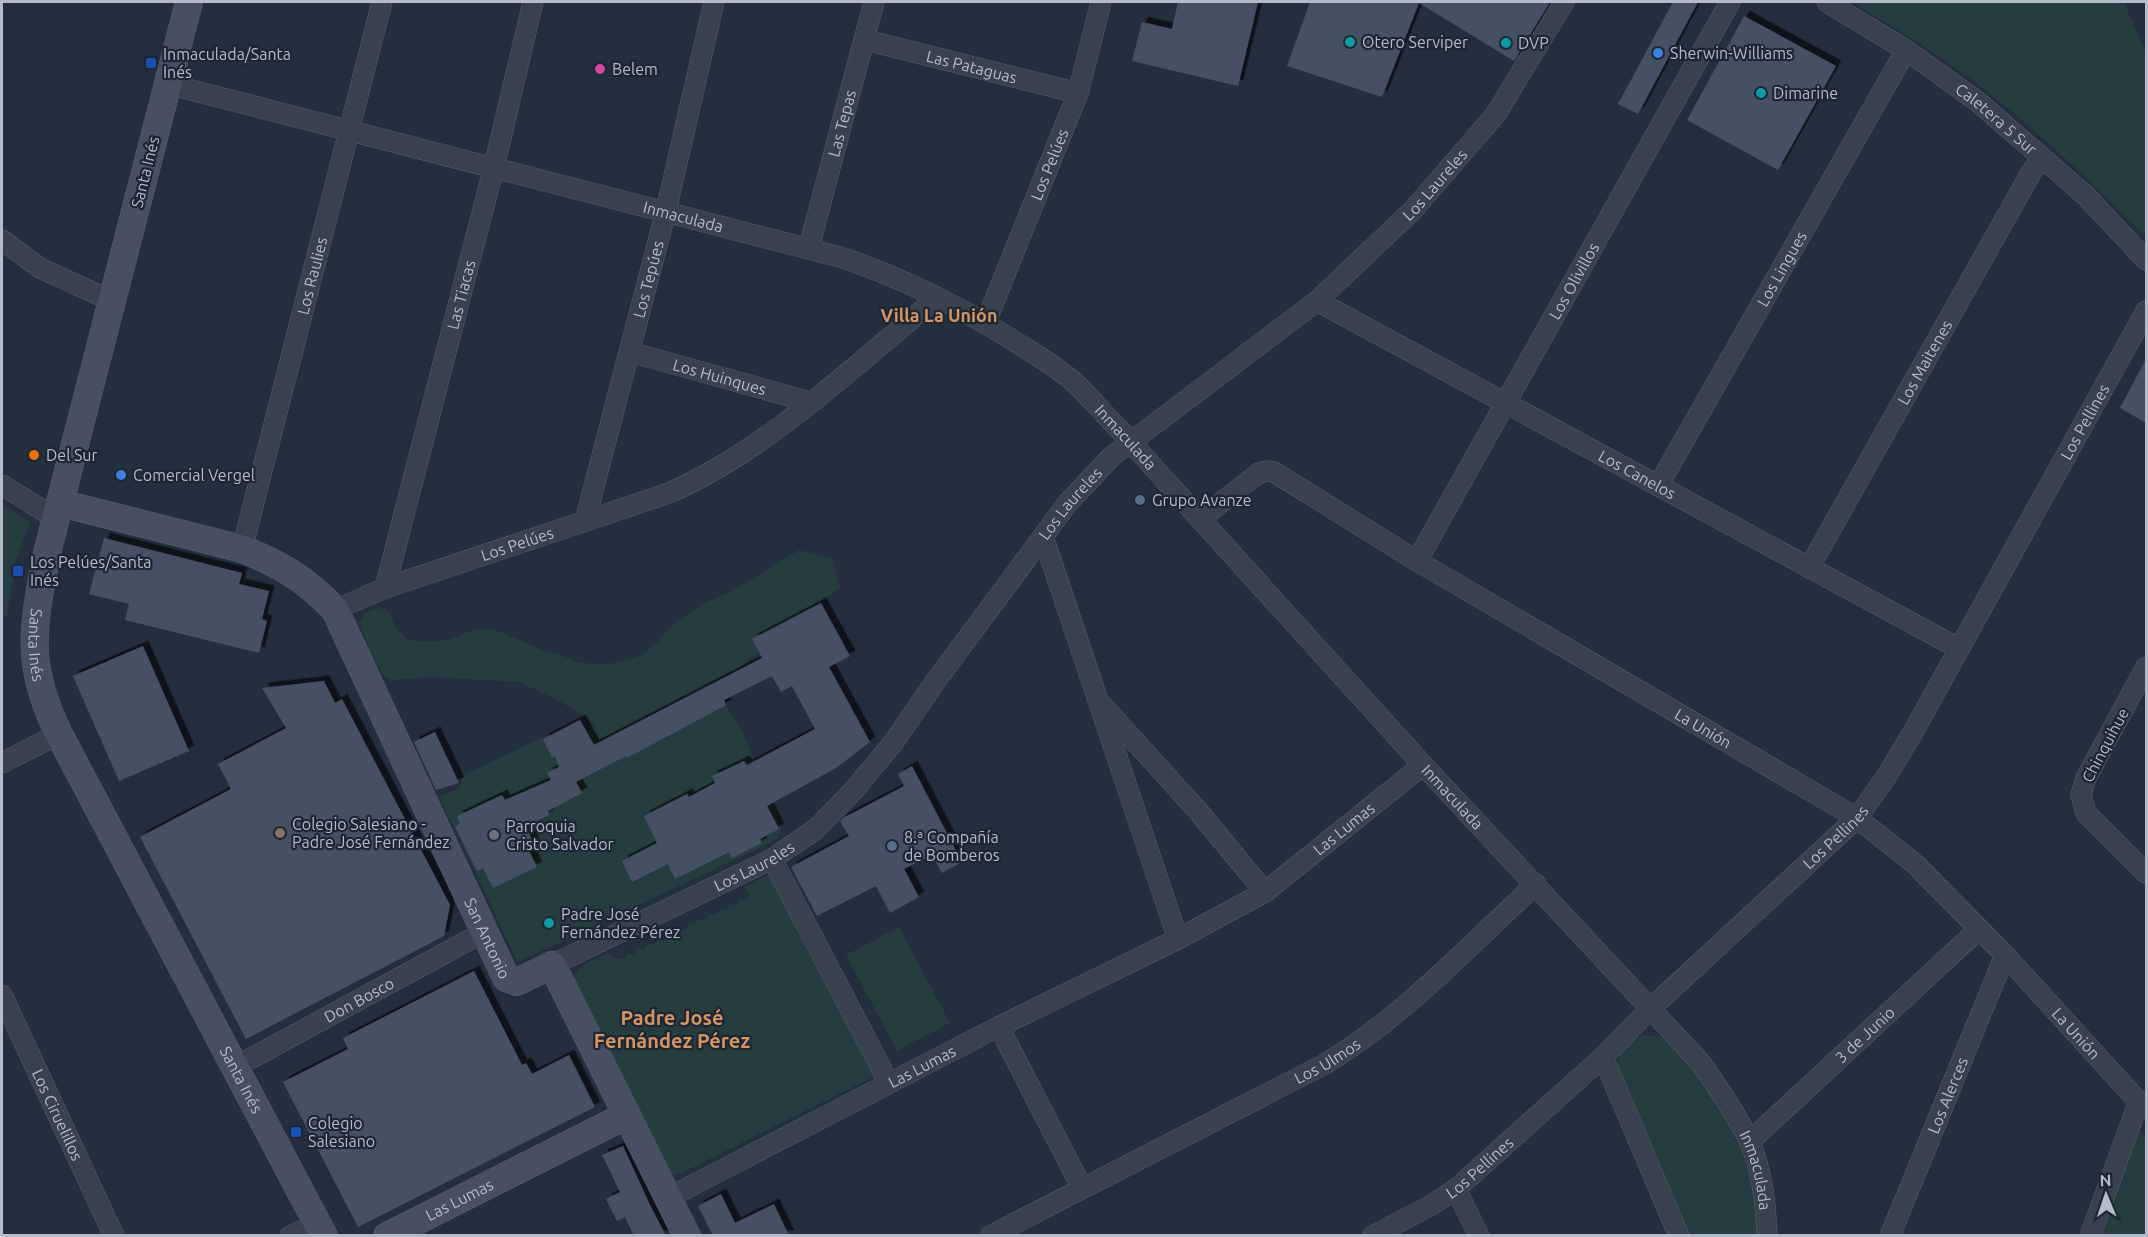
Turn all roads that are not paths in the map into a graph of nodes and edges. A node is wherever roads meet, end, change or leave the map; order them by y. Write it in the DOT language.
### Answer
graph roads {
  1 [pos="189,2"];
  2 [pos="382,2"];
  3 [pos="533,2"];
  4 [pos="714,2"];
  5 [pos="874,2"];
  6 [pos="1101,2"];
  7 [pos="1564,2"];
  8 [pos="1730,2"];
  9 [pos="1827,2"];
  10 [pos="865,40"];
  11 [pos="1906,50"];
  12 [pos="168,84"];
  13 [pos="1078,93"];
  14 [pos="350,130"];
  15 [pos="2042,157"];
  16 [pos="494,167"];
  17 [pos="666,211"];
  18 [pos="2,240"];
  19 [pos="809,247"];
  20 [pos="2146,260"];
  21 [pos="937,298"];
  22 [pos="112,301"];
  23 [pos="1317,301"];
  24 [pos="2146,311"];
  25 [pos="985,324"];
  26 [pos="630,352"];
  27 [pos="810,402"];
  28 [pos="1505,403"];
  29 [pos="1130,442"];
  30 [pos="2,485"];
  31 [pos="1658,486"];
  32 [pos="58,510"];
  33 [pos="1200,519"];
  34 [pos="585,521"];
  35 [pos="1043,536"];
  36 [pos="242,549"];
  37 [pos="1417,561"];
  38 [pos="1809,568"];
  39 [pos="385,588"];
  40 [pos="335,610"];
  41 [pos="1958,648"];
  42 [pos="2146,667"];
  43 [pos="1096,698"];
  44 [pos="59,734"];
  45 [pos="2,763"];
  46 [pos="1423,765"];
  47 [pos="1857,818"];
  48 [pos="772,859"];
  49 [pos="2146,873"];
  50 [pos="1536,884"];
  51 [pos="1265,892"];
  52 [pos="1979,929"];
  53 [pos="483,932"];
  54 [pos="1178,939"];
  55 [pos="2005,955"];
  56 [pos="552,965"];
  57 [pos="2,994"];
  58 [pos="1650,1009"];
  59 [pos="999,1027"];
  60 [pos="1603,1057"];
  61 [pos="235,1067"];
  62 [pos="889,1083"];
  63 [pos="2143,1105"];
  64 [pos="627,1115"];
  65 [pos="1749,1142"];
  66 [pos="1082,1188"];
  67 [pos="1456,1189"];
  68 [pos="668,1198"];
  69 [pos="321,1230"];
  70 [pos="114,1236"];
  71 [pos="290,1236"];
  72 [pos="387,1236"];
  73 [pos="687,1236"];
  74 [pos="990,1236"];
  75 [pos="1372,1236"];
  76 [pos="1479,1236"];
  77 [pos="1679,1236"];
  78 [pos="1767,1236"];
  79 [pos="1890,1236"];
  80 [pos="2091,1236"];
  1 -- 12 [label="main road, Santa Inés"];
  2 -- 14 [label="street, Los Raulies"];
  3 -- 16 [label="street, Las Tiacas"];
  4 -- 17 [label="street, Los Tepúes"];
  5 -- 10 [label="street, Las Tepas"];
  6 -- 13 [label="street, Los Pelúes"];
  7 -- 23 [label="street, Los Laureles"];
  8 -- 28 [label="street, Los Olivillos"];
  9 -- 11 [label="street, Caletera 5 Sur"];
  10 -- 13 [label="street, Las Pataguas"];
  10 -- 19 [label="street, Las Tepas"];
  11 -- 15 [label="street, Caletera 5 Sur"];
  11 -- 31 [label="street, Los Lingues"];
  12 -- 14 [label="street, Inmaculada"];
  12 -- 22 [label="main road, Santa Inés"];
  13 -- 25 [label="street, Los Pelúes"];
  14 -- 16 [label="street, Inmaculada"];
  14 -- 36 [label="street, Los Raulies"];
  15 -- 20 [label="street, Caletera 5 Sur"];
  15 -- 38 [label="street, Los Maitenes"];
  16 -- 17 [label="street, Inmaculada"];
  16 -- 39 [label="street, Las Tiacas"];
  17 -- 19 [label="street, Inmaculada"];
  17 -- 26 [label="street, Los Tepúes"];
  18 -- 22 [label="street"];
  19 -- 21 [label="street, Inmaculada"];
  21 -- 25 [label="street, Inmaculada"];
  21 -- 27 [label="street, Los Pelúes"];
  22 -- 32 [label="main road, Santa Inés"];
  23 -- 28 [label="street, Los Canelos"];
  23 -- 29 [label="street, Los Laureles"];
  24 -- 41 [label="street, Los Pellines"];
  25 -- 29 [label="street, Inmaculada"];
  26 -- 27 [label="street, Los Huinques"];
  26 -- 34 [label="street, Los Tepúes"];
  27 -- 34 [label="street, Los Pelúes"];
  28 -- 31 [label="street, Los Canelos"];
  28 -- 37 [label="street, Los Olivillos"];
  29 -- 33 [label="street, Inmaculada"];
  29 -- 35 [label="street, Los Laureles"];
  30 -- 32 [label="street"];
  31 -- 38 [label="street, Los Canelos"];
  32 -- 36 [label="main road"];
  32 -- 44 [label="main road, Santa Inés"];
  33 -- 37 [label="street, La Unión"];
  33 -- 46 [label="street, Inmaculada"];
  34 -- 39 [label="street, Los Pelúes"];
  35 -- 43 [label="street"];
  35 -- 48 [label="street, Los Laureles"];
  36 -- 40 [label="main road"];
  37 -- 47 [label="street, La Unión"];
  38 -- 41 [label="street, Los Canelos"];
  39 -- 40 [label="street, Los Pelúes"];
  40 -- 53 [label="main road, San Antonio"];
  41 -- 47 [label="street, Los Pellines"];
  42 -- 49 [label="street, Chinquihue"];
  43 -- 51 [label="street"];
  43 -- 54 [label="street"];
  44 -- 45 [label="street"];
  44 -- 61 [label="main road, Santa Inés"];
  46 -- 50 [label="street, Inmaculada"];
  46 -- 51 [label="street, Las Lumas"];
  47 -- 52 [label="street, La Unión"];
  47 -- 58 [label="street, Los Pellines"];
  48 -- 56 [label="street, Los Laureles"];
  48 -- 62 [label="street"];
  50 -- 58 [label="street, Inmaculada"];
  50 -- 66 [label="street, Los Ulmos"];
  51 -- 54 [label="street, Las Lumas"];
  52 -- 55 [label="street, La Unión"];
  52 -- 65 [label="street, 3 de Junio"];
  53 -- 56 [label="main road, San Antonio"];
  53 -- 61 [label="street, Don Bosco"];
  54 -- 59 [label="street, Las Lumas"];
  55 -- 63 [label="street, La Unión"];
  55 -- 79 [label="street, Los Alerces"];
  56 -- 64 [label="main road"];
  57 -- 70 [label="street, Los Ciruelillos"];
  58 -- 60 [label="street, Los Pellines"];
  58 -- 65 [label="street, Inmaculada"];
  59 -- 62 [label="street, Las Lumas"];
  59 -- 66 [label="street"];
  60 -- 67 [label="street, Los Pellines"];
  60 -- 77 [label="street"];
  61 -- 69 [label="main road, Santa Inés"];
  62 -- 68 [label="street, Las Lumas"];
  63 -- 80 [label="street"];
  64 -- 68 [label="main road"];
  64 -- 72 [label="main road, Las Lumas"];
  65 -- 78 [label="street, Inmaculada"];
  66 -- 74 [label="street, Los Ulmos"];
  67 -- 75 [label="street, Los Pellines"];
  67 -- 76 [label="street"];
  68 -- 73 [label="main road"];
  69 -- 71 [label="street"];
}
